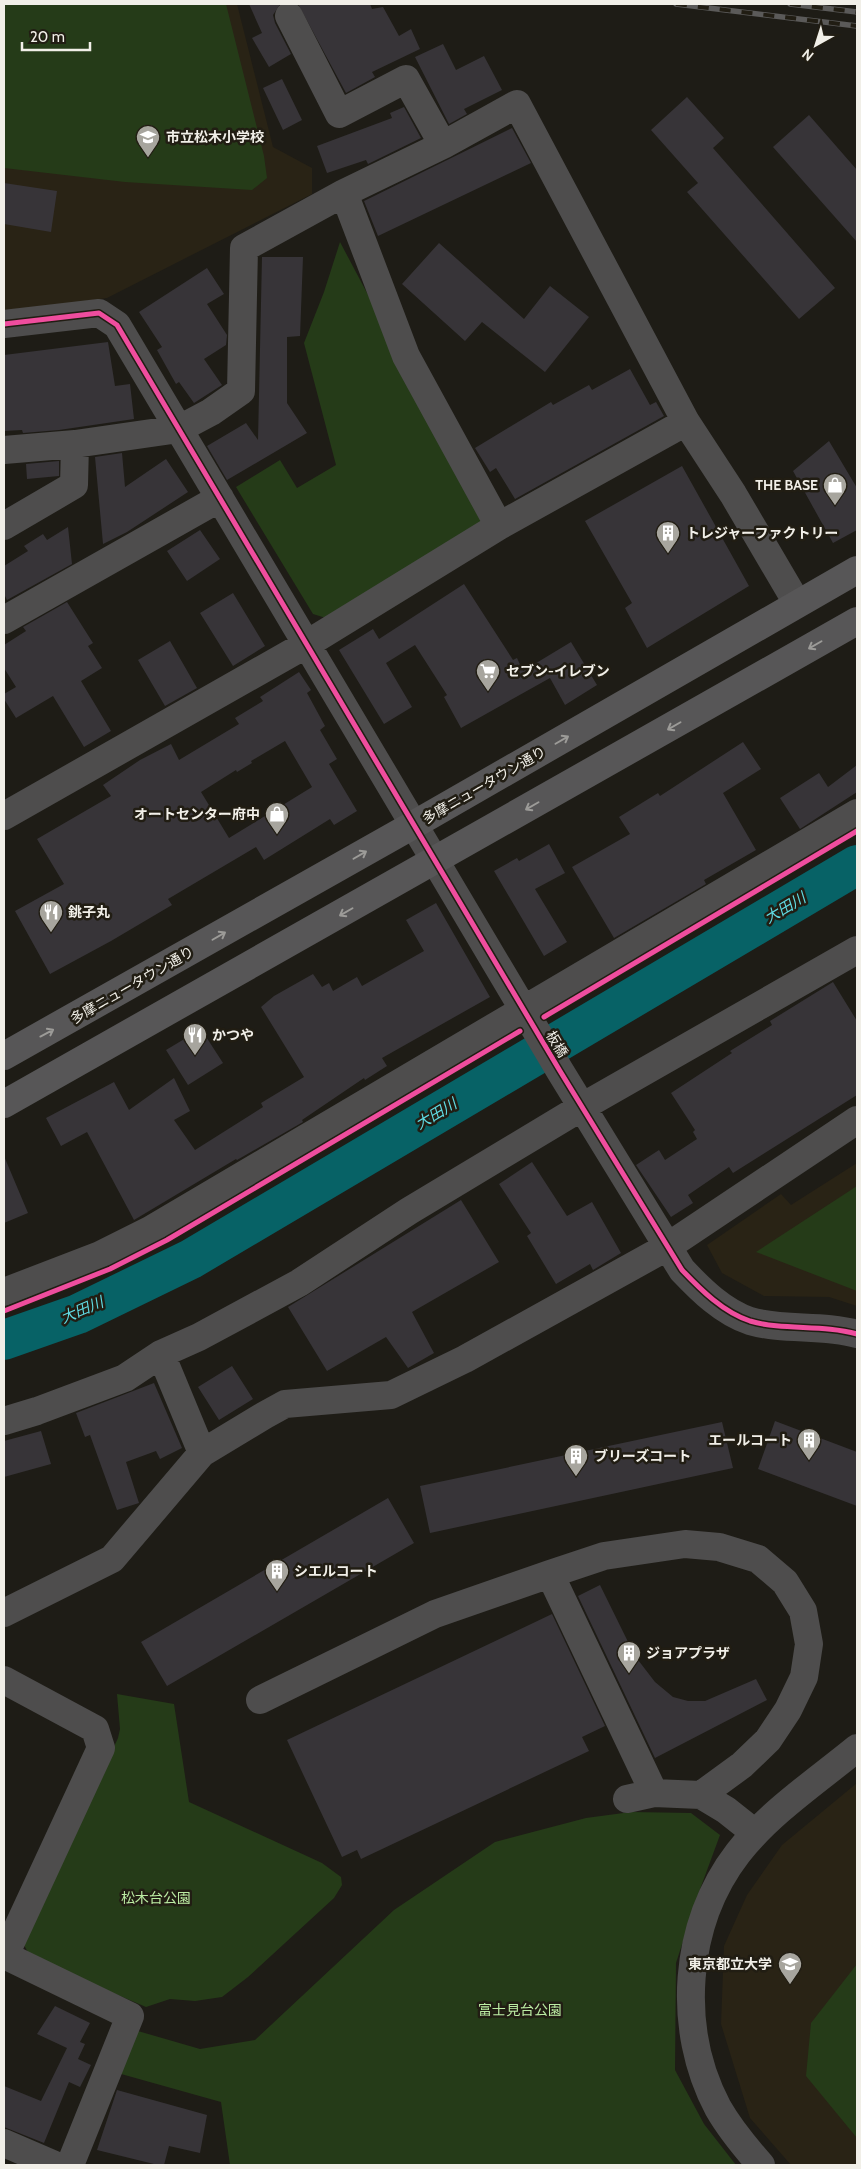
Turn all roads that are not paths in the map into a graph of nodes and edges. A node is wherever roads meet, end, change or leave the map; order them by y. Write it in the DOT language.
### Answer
graph roads {
  1 [pos="289,16"];
  2 [pos="443,145"];
  3 [pos="344,193"];
  4 [pos="4,324"];
  5 [pos="686,422"];
  6 [pos="179,429"];
  7 [pos="75,444"];
  8 [pos="4,450"];
  9 [pos="220,498"];
  10 [pos="4,526"];
  11 [pos="498,526"];
  12 [pos="857,570"];
  13 [pos="797,603"];
  14 [pos="4,620"];
  15 [pos="857,621"];
  16 [pos="307,644"];
  17 [pos="857,813"];
  18 [pos="4,816"];
  19 [pos="415,824"];
  20 [pos="437,861"];
  21 [pos="857,950"];
  22 [pos="530,1019"];
  23 [pos="4,1056"];
  24 [pos="4,1104"];
  25 [pos="582,1107"];
  26 [pos="857,1120"];
  27 [pos="667,1247"];
  28 [pos="4,1292"];
  29 [pos="857,1334"];
  30 [pos="161,1354"];
  31 [pos="4,1421"];
  32 [pos="202,1453"];
  33 [pos="550,1574"];
  34 [pos="4,1613"];
  35 [pos="4,1680"];
  36 [pos="260,1700"];
  37 [pos="857,1748"];
  38 [pos="654,1794"];
  39 [pos="700,1796"];
  40 [pos="627,1798"];
  41 [pos="755,1833"];
  42 [pos="4,1955"];
  43 [pos="4,2143"];
  44 [pos="55,2165"];
  45 [pos="70,2165"];
  46 [pos="761,2165"];
  1 -- 2 [label="street"];
  2 -- 3 [label="street"];
  2 -- 5 [label="street"];
  3 -- 6 [label="street"];
  3 -- 11 [label="street"];
  4 -- 6 [label="street, 板橋"];
  5 -- 11 [label="street"];
  5 -- 13 [label="street"];
  6 -- 7 [label="street"];
  6 -- 9 [label="street, 板橋"];
  7 -- 8 [label="street"];
  7 -- 10 [label="street"];
  9 -- 14 [label="street"];
  9 -- 16 [label="street, 板橋"];
  11 -- 16 [label="street"];
  12 -- 13 [label="main road, 多摩ニュータウン通り"];
  19 -- 13 [label="main road, 多摩ニュータウン通り, one-way"];
  15 -- 20 [label="main road, one-way"];
  16 -- 18 [label="street"];
  16 -- 19 [label="street, 板橋"];
  17 -- 22 [label="street"];
  19 -- 20 [label="street, 板橋"];
  23 -- 19 [label="main road, 多摩ニュータウン通り, one-way"];
  20 -- 22 [label="street, 板橋"];
  20 -- 24 [label="main road, one-way"];
  21 -- 25 [label="street"];
  22 -- 25 [label="street, 板橋"];
  22 -- 28 [label="street"];
  25 -- 27 [label="street, 板橋"];
  25 -- 30 [label="street"];
  26 -- 27 [label="street"];
  27 -- 29 [label="street, 板橋"];
  27 -- 32 [label="street"];
  30 -- 31 [label="street"];
  30 -- 32 [label="street"];
  32 -- 34 [label="street"];
  33 -- 36 [label="street"];
  33 -- 38 [label="street"];
  33 -- 39 [label="street"];
  35 -- 42 [label="street"];
  37 -- 41 [label="street"];
  38 -- 39 [label="street"];
  38 -- 40 [label="street"];
  39 -- 41 [label="street"];
  41 -- 46 [label="street"];
  42 -- 45 [label="street"];
  43 -- 44 [label="street"];
}
